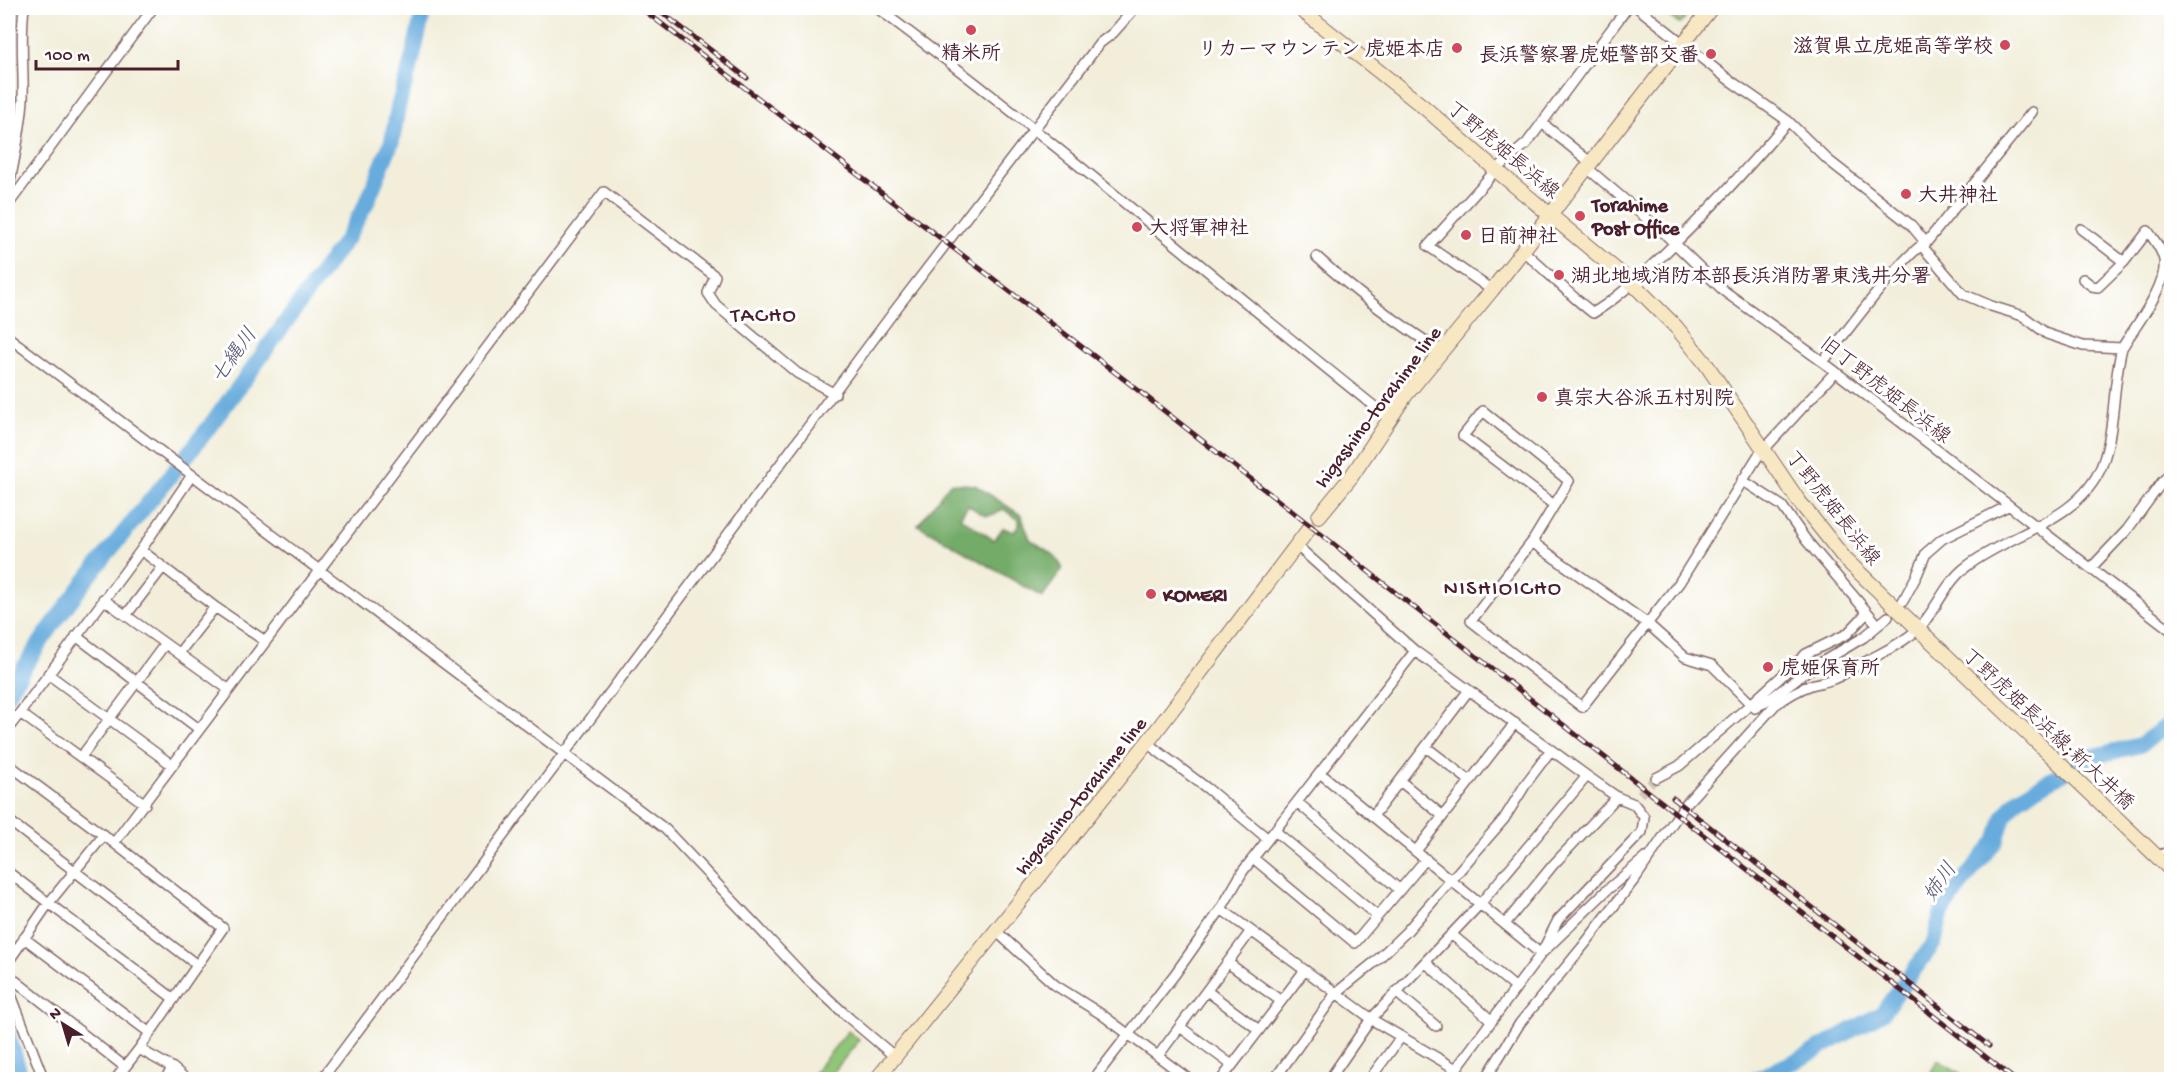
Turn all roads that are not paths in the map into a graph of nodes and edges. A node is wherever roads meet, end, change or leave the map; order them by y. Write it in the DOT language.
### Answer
graph roads {
  1 [pos="24,8"];
  2 [pos="153,8"];
  3 [pos="877,8"];
  4 [pos="1136,8"];
  5 [pos="1299,8"];
  6 [pos="1627,8"];
  7 [pos="1638,8"];
  8 [pos="1711,8"];
  9 [pos="1682,44"];
  10 [pos="2032,112"];
  11 [pos="1788,121"];
  12 [pos="1542,123"];
  13 [pos="1034,129"];
  14 [pos="1588,164"];
  15 [pos="1496,170"];
  16 [pos="8,191"];
  17 [pos="8,205"];
  18 [pos="1551,214"];
  19 [pos="2081,229"];
  20 [pos="1674,244"];
  21 [pos="1924,244"];
  22 [pos="1523,251"];
  23 [pos="1317,257"];
  24 [pos="2124,262"];
  25 [pos="2083,279"];
  26 [pos="1633,284"];
  27 [pos="1492,290"];
  28 [pos="8,337"];
  29 [pos="2122,348"];
  30 [pos="1441,351"];
  31 [pos="1823,362"];
  32 [pos="1835,372"];
  33 [pos="835,394"];
  34 [pos="1390,419"];
  35 [pos="1764,449"];
  36 [pos="2172,472"];
  37 [pos="191,475"];
  38 [pos="1742,480"];
  39 [pos="1554,505"];
  40 [pos="2008,506"];
  41 [pos="1319,516"];
  42 [pos="2038,526"];
  43 [pos="1308,530"];
  44 [pos="1532,542"];
  45 [pos="1296,546"];
  46 [pos="141,550"];
  47 [pos="163,567"];
  48 [pos="2091,568"];
  49 [pos="320,570"];
  50 [pos="103,599"];
  51 [pos="1903,601"];
  52 [pos="215,607"];
  53 [pos="1867,613"];
  54 [pos="128,614"];
  55 [pos="1888,617"];
  56 [pos="1648,624"];
  57 [pos="1878,626"];
  58 [pos="2168,628"];
  59 [pos="1920,633"];
  60 [pos="75,636"];
  61 [pos="265,641"];
  62 [pos="165,644"];
  63 [pos="1415,651"];
  64 [pos="179,653"];
  65 [pos="1806,671"];
  66 [pos="48,674"];
  67 [pos="138,682"];
  68 [pos="1810,685"];
  69 [pos="228,689"];
  70 [pos="1469,690"];
  71 [pos="1751,704"];
  72 [pos="20,713"];
  73 [pos="109,719"];
  74 [pos="1515,723"];
  75 [pos="8,729"];
  76 [pos="199,729"];
  77 [pos="1147,743"];
  78 [pos="1426,747"];
  79 [pos="1551,750"];
  80 [pos="563,754"];
  81 [pos="81,757"];
  82 [pos="8,764"];
  83 [pos="172,765"];
  84 [pos="1320,773"];
  85 [pos="1587,776"];
  86 [pos="1656,778"];
  87 [pos="1400,781"];
  88 [pos="1470,781"];
  89 [pos="1640,794"];
  90 [pos="1617,797"];
  91 [pos="1297,802"];
  92 [pos="145,804"];
  93 [pos="1634,804"];
  94 [pos="1373,816"];
  95 [pos="1443,816"];
  96 [pos="8,820"];
  97 [pos="1275,831"];
  98 [pos="104,835"];
  99 [pos="1268,839"];
  100 [pos="114,843"];
  101 [pos="1656,848"];
  102 [pos="1416,851"];
  103 [pos="2172,851"];
  104 [pos="2152,852"];
  105 [pos="1253,858"];
  106 [pos="1426,860"];
  107 [pos="74,871"];
  108 [pos="2172,871"];
  109 [pos="8,872"];
  110 [pos="1450,880"];
  111 [pos="1400,890"];
  112 [pos="48,904"];
  113 [pos="1480,904"];
  114 [pos="1221,909"];
  115 [pos="1377,916"];
  116 [pos="1505,924"];
  117 [pos="996,931"];
  118 [pos="1251,931"];
  119 [pos="1452,934"];
  120 [pos="24,938"];
  121 [pos="1541,954"];
  122 [pos="8,962"];
  123 [pos="1425,962"];
  124 [pos="1228,963"];
  125 [pos="197,965"];
  126 [pos="1305,970"];
  127 [pos="8,975"];
  128 [pos="8,987"];
  129 [pos="1516,988"];
  130 [pos="1207,991"];
  131 [pos="1396,992"];
  132 [pos="1336,993"];
  133 [pos="174,999"];
  134 [pos="1281,1001"];
  135 [pos="1371,1019"];
  136 [pos="1492,1021"];
  137 [pos="1436,1026"];
  138 [pos="1180,1027"];
  139 [pos="1259,1030"];
  140 [pos="150,1033"];
  141 [pos="1128,1034"];
  142 [pos="1401,1037"];
  143 [pos="139,1049"];
  144 [pos="894,1056"];
  145 [pos="1158,1056"];
  146 [pos="1232,1065"];
  147 [pos="125,1067"];
  148 [pos="173,1068"];
  149 [pos="1456,1069"];
  150 [pos="44,1080"];
  151 [pos="115,1080"];
  152 [pos="164,1080"];
  153 [pos="187,1080"];
  154 [pos="321,1080"];
  155 [pos="876,1080"];
  156 [pos="1093,1080"];
  157 [pos="1190,1080"];
  158 [pos="1221,1080"];
  159 [pos="1274,1080"];
  160 [pos="1329,1080"];
  161 [pos="1369,1080"];
  162 [pos="1453,1080"];
  163 [pos="1485,1080"];
  1 -- 16 [label="street"];
  2 -- 17 [label="street"];
  3 -- 13 [label="street"];
  4 -- 13 [label="street"];
  5 -- 15 [label="main road, 丁野虎姫長浜線"];
  6 -- 12 [label="street"];
  7 -- 9 [label="street"];
  8 -- 9 [label="main road, higashino-torahime line"];
  9 -- 11 [label="street"];
  9 -- 14 [label="main road, higashino-torahime line"];
  10 -- 21 [label="street"];
  11 -- 20 [label="street"];
  11 -- 21 [label="street"];
  12 -- 14 [label="street, 旧丁野虎姫長浜線"];
  12 -- 15 [label="street"];
  13 -- 33 [label="street"];
  13 -- 34 [label="street"];
  14 -- 18 [label="main road, higashino-torahime line"];
  14 -- 20 [label="street, 旧丁野虎姫長浜線"];
  15 -- 18 [label="main road, 丁野虎姫長浜線"];
  15 -- 27 [label="street"];
  18 -- 22 [label="main road, higashino-torahime line"];
  18 -- 26 [label="main road, 丁野虎姫長浜線"];
  19 -- 24 [label="street"];
  20 -- 26 [label="street"];
  20 -- 31 [label="street, 旧丁野虎姫長浜線"];
  21 -- 29 [label="street"];
  21 -- 31 [label="street"];
  22 -- 26 [label="street"];
  22 -- 27 [label="main road, higashino-torahime line"];
  23 -- 30 [label="street"];
  24 -- 25 [label="street"];
  24 -- 29 [label="street"];
  26 -- 35 [label="main road, 丁野虎姫長浜線"];
  27 -- 30 [label="main road, higashino-torahime line"];
  28 -- 37 [label="street"];
  29 -- 42 [label="street"];
  30 -- 34 [label="main road, higashino-torahime line"];
  31 -- 32 [label="street, 旧丁野虎姫長浜線"];
  32 -- 35 [label="street"];
  32 -- 40 [label="street, 旧丁野虎姫長浜線"];
  33 -- 49 [label="street"];
  33 -- 80 [label="street"];
  34 -- 41 [label="main road, higashino-torahime line"];
  35 -- 38 [label="street"];
  35 -- 59 [label="main road, 丁野虎姫長浜線"];
  36 -- 48 [label="street"];
  37 -- 46 [label="street"];
  37 -- 49 [label="street"];
  38 -- 53 [label="street"];
  38 -- 56 [label="street"];
  39 -- 39 [label="street"];
  39 -- 44 [label="street"];
  40 -- 42 [label="street, 旧丁野虎姫長浜線"];
  40 -- 51 [label="street"];
  42 -- 48 [label="street, 旧丁野虎姫長浜線"];
  42 -- 59 [label="street"];
  43 -- 45 [label="main road, higashino-torahime line"];
  44 -- 56 [label="street"];
  44 -- 56 [label="street"];
  45 -- 63 [label="street"];
  45 -- 77 [label="main road, higashino-torahime line"];
  46 -- 47 [label="street"];
  46 -- 50 [label="street"];
  47 -- 52 [label="street"];
  47 -- 54 [label="street"];
  48 -- 58 [label="street, 旧丁野虎姫長浜線"];
  49 -- 61 [label="street"];
  49 -- 80 [label="street"];
  50 -- 54 [label="street"];
  50 -- 60 [label="street"];
  52 -- 61 [label="street"];
  52 -- 64 [label="street"];
  53 -- 57 [label="street"];
  53 -- 71 [label="street"];
  54 -- 62 [label="street"];
  55 -- 57 [label="street"];
  56 -- 71 [label="street"];
  57 -- 65 [label="street"];
  59 -- 68 [label="street"];
  59 -- 104 [label="main road, 丁野虎姫長浜線;新大井橋"];
  60 -- 66 [label="street"];
  60 -- 67 [label="street"];
  61 -- 69 [label="street"];
  62 -- 64 [label="street"];
  62 -- 67 [label="street"];
  63 -- 70 [label="street"];
  63 -- 84 [label="street"];
  64 -- 69 [label="street"];
  65 -- 68 [label="street"];
  65 -- 71 [label="street"];
  66 -- 72 [label="street"];
  66 -- 73 [label="street"];
  67 -- 73 [label="street"];
  67 -- 76 [label="street"];
  68 -- 101 [label="street"];
  69 -- 76 [label="street"];
  70 -- 74 [label="street"];
  70 -- 78 [label="street"];
  71 -- 86 [label="street"];
  72 -- 75 [label="street"];
  72 -- 81 [label="street"];
  73 -- 81 [label="street"];
  73 -- 83 [label="street"];
  74 -- 79 [label="street"];
  74 -- 88 [label="street"];
  76 -- 83 [label="street"];
  77 -- 99 [label="street"];
  77 -- 117 [label="main road, higashino-torahime line"];
  78 -- 87 [label="street"];
  78 -- 88 [label="street"];
  79 -- 85 [label="street"];
  79 -- 110 [label="street"];
  80 -- 144 [label="street"];
  80 -- 154 [label="street"];
  81 -- 92 [label="street"];
  82 -- 98 [label="street"];
  83 -- 92 [label="street"];
  84 -- 91 [label="street"];
  84 -- 94 [label="street"];
  85 -- 90 [label="street"];
  85 -- 113 [label="street"];
  87 -- 94 [label="street"];
  87 -- 95 [label="street"];
  88 -- 95 [label="street"];
  89 -- 93 [label="street"];
  90 -- 93 [label="street"];
  90 -- 116 [label="street"];
  91 -- 97 [label="street"];
  91 -- 111 [label="street"];
  92 -- 100 [label="street"];
  93 -- 121 [label="street"];
  94 -- 102 [label="street"];
  95 -- 102 [label="street"];
  96 -- 107 [label="street"];
  97 -- 99 [label="street"];
  97 -- 115 [label="street"];
  98 -- 100 [label="street"];
  98 -- 107 [label="street"];
  99 -- 105 [label="street"];
  100 -- 125 [label="street"];
  101 -- 121 [label="street"];
  101 -- 163 [label="street"];
  102 -- 106 [label="street"];
  103 -- 104 [label="street"];
  104 -- 108 [label="main road"];
  105 -- 114 [label="street"];
  105 -- 115 [label="street"];
  106 -- 110 [label="street"];
  106 -- 111 [label="street"];
  107 -- 112 [label="street"];
  107 -- 125 [label="street"];
  109 -- 112 [label="street"];
  110 -- 113 [label="street"];
  110 -- 132 [label="street"];
  111 -- 115 [label="street"];
  112 -- 120 [label="street"];
  112 -- 133 [label="street"];
  113 -- 116 [label="street"];
  113 -- 119 [label="street"];
  114 -- 118 [label="street"];
  114 -- 141 [label="street"];
  116 -- 121 [label="street"];
  117 -- 141 [label="street"];
  117 -- 144 [label="main road, higashino-torahime line"];
  118 -- 124 [label="street"];
  118 -- 126 [label="street"];
  119 -- 123 [label="street"];
  119 -- 129 [label="street"];
  120 -- 122 [label="street"];
  120 -- 140 [label="street"];
  121 -- 129 [label="street"];
  123 -- 131 [label="street"];
  123 -- 136 [label="street"];
  124 -- 130 [label="street"];
  124 -- 134 [label="street"];
  125 -- 133 [label="street"];
  126 -- 132 [label="street"];
  126 -- 134 [label="street"];
  127 -- 147 [label="street"];
  128 -- 150 [label="street"];
  129 -- 136 [label="street"];
  130 -- 138 [label="street"];
  130 -- 139 [label="street"];
  131 -- 135 [label="street"];
  131 -- 137 [label="street"];
  132 -- 135 [label="street"];
  132 -- 159 [label="street"];
  133 -- 140 [label="street"];
  134 -- 139 [label="street"];
  135 -- 142 [label="street"];
  135 -- 160 [label="street"];
  136 -- 149 [label="street"];
  138 -- 145 [label="street"];
  138 -- 146 [label="street"];
  139 -- 146 [label="street"];
  140 -- 143 [label="street"];
  141 -- 145 [label="street"];
  141 -- 156 [label="street"];
  142 -- 149 [label="street"];
  142 -- 161 [label="street"];
  143 -- 147 [label="street"];
  143 -- 148 [label="street"];
  144 -- 155 [label="main road, higashino-torahime line"];
  145 -- 157 [label="street"];
  146 -- 158 [label="street"];
  147 -- 151 [label="street"];
  148 -- 152 [label="street"];
  148 -- 153 [label="street"];
  149 -- 162 [label="street"];
}
